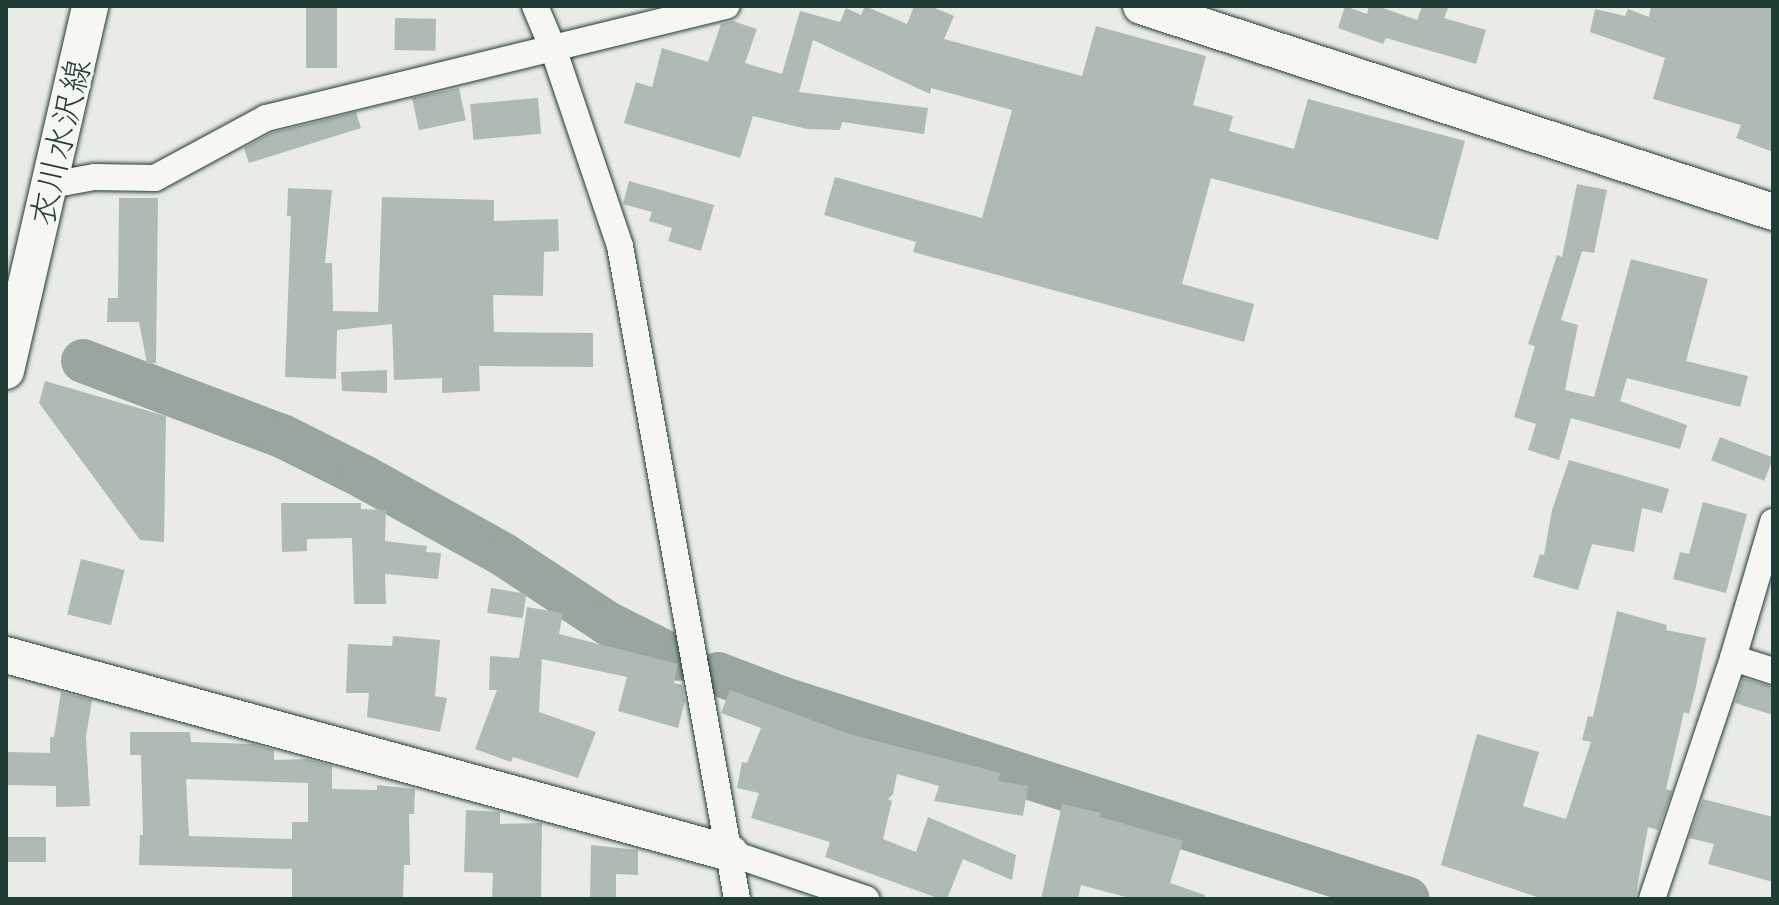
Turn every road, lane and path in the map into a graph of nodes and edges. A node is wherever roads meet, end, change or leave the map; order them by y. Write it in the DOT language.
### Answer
graph roads {
  1 [pos="90,6"];
  2 [pos="535,6"];
  3 [pos="727,6"];
  4 [pos="1141,6"];
  5 [pos="554,51"];
  6 [pos="51,185"];
  7 [pos="1773,212"];
  8 [pos="6,371"];
  9 [pos="1773,522"];
  10 [pos="6,655"];
  11 [pos="1733,658"];
  12 [pos="1773,671"];
  13 [pos="730,853"];
  14 [pos="737,899"];
  15 [pos="866,899"];
  16 [pos="1652,899"];
  1 -- 6 [label="street, 衣川水沢線"];
  2 -- 5 [label="street"];
  3 -- 5 [label="street"];
  4 -- 7 [label="street"];
  5 -- 6 [label="street"];
  5 -- 13 [label="street"];
  6 -- 8 [label="street, 衣川水沢線"];
  9 -- 11 [label="street"];
  10 -- 13 [label="street"];
  11 -- 12 [label="street"];
  11 -- 16 [label="street"];
  13 -- 14 [label="street"];
  13 -- 15 [label="street"];
}
